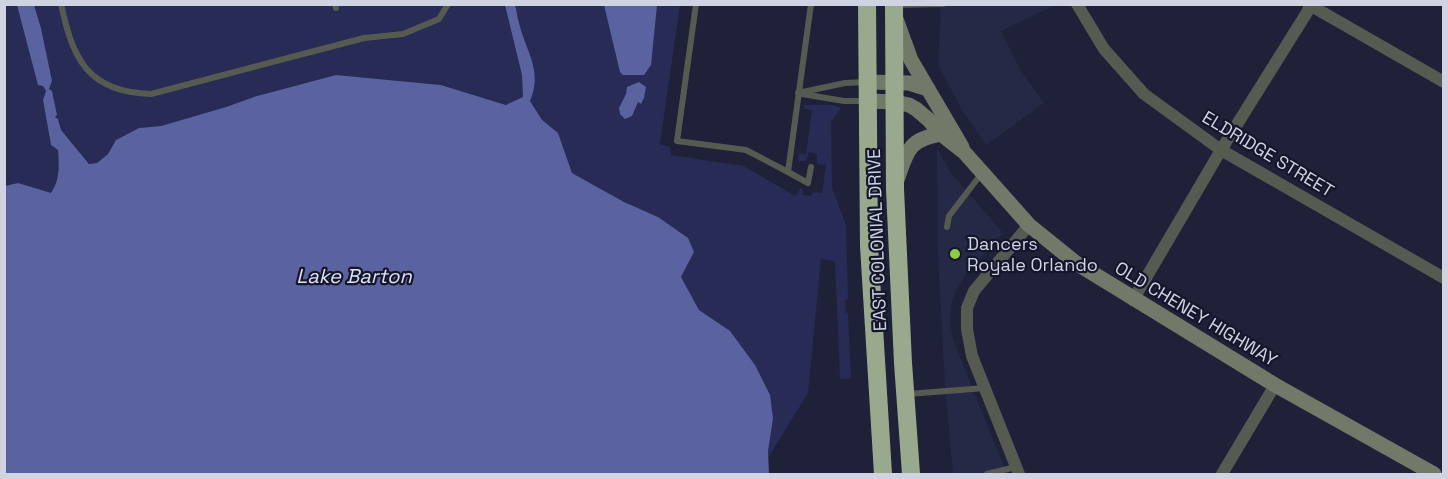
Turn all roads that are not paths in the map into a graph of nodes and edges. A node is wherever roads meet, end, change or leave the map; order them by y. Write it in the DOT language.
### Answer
graph roads {
  1 [pos="61,4"];
  2 [pos="448,4"];
  3 [pos="696,4"];
  4 [pos="811,4"];
  5 [pos="867,4"];
  6 [pos="943,4"];
  7 [pos="1077,4"];
  8 [pos="1310,5"];
  9 [pos="894,10"];
  10 [pos="868,82"];
  11 [pos="1443,82"];
  12 [pos="895,83"];
  13 [pos="928,89"];
  14 [pos="798,93"];
  15 [pos="868,102"];
  16 [pos="895,102"];
  17 [pos="941,135"];
  18 [pos="1221,150"];
  19 [pos="964,152"];
  20 [pos="811,167"];
  21 [pos="788,172"];
  22 [pos="982,173"];
  23 [pos="895,189"];
  24 [pos="1029,225"];
  25 [pos="947,227"];
  26 [pos="1443,278"];
  27 [pos="1133,300"];
  28 [pos="1275,385"];
  29 [pos="985,388"];
  30 [pos="904,394"];
  31 [pos="1017,471"];
  32 [pos="884,474"];
  33 [pos="911,474"];
  34 [pos="987,474"];
  35 [pos="1221,474"];
  36 [pos="1434,474"];
  1 -- 2 [label="lane"];
  3 -- 21 [label="lane"];
  4 -- 14 [label="lane"];
  5 -- 10 [label="highway, EAST COLONIAL DRIVE"];
  6 -- 9 [label="lane"];
  7 -- 18 [label="street, ELDRIDGE STREET"];
  8 -- 11 [label="street"];
  8 -- 18 [label="street"];
  9 -- 12 [label="highway, EAST COLONIAL DRIVE"];
  9 -- 13 [label="street, OLD CHENEY HIGHWAY"];
  10 -- 12 [label="street"];
  10 -- 14 [label="lane"];
  10 -- 15 [label="highway, EAST COLONIAL DRIVE"];
  12 -- 13 [label="street"];
  12 -- 16 [label="highway, EAST COLONIAL DRIVE"];
  13 -- 19 [label="street, OLD CHENEY HIGHWAY"];
  14 -- 15 [label="lane"];
  14 -- 21 [label="lane"];
  15 -- 16 [label="street, OLD CHENEY HIGHWAY"];
  15 -- 32 [label="highway, EAST COLONIAL DRIVE"];
  16 -- 17 [label="street, OLD CHENEY HIGHWAY"];
  16 -- 23 [label="highway, EAST COLONIAL DRIVE"];
  17 -- 19 [label="street, OLD CHENEY HIGHWAY"];
  17 -- 23 [label="street"];
  18 -- 26 [label="street, ELDRIDGE STREET"];
  18 -- 27 [label="street"];
  19 -- 22 [label="street, OLD CHENEY HIGHWAY"];
  20 -- 21 [label="lane"];
  22 -- 24 [label="street, OLD CHENEY HIGHWAY"];
  22 -- 25 [label="lane"];
  23 -- 30 [label="highway, EAST COLONIAL DRIVE"];
  24 -- 27 [label="street, OLD CHENEY HIGHWAY"];
  24 -- 29 [label="street"];
  27 -- 28 [label="street, OLD CHENEY HIGHWAY"];
  28 -- 35 [label="street"];
  28 -- 36 [label="street, OLD CHENEY HIGHWAY"];
  29 -- 30 [label="lane"];
  29 -- 31 [label="street"];
  30 -- 33 [label="highway, EAST COLONIAL DRIVE"];
  31 -- 34 [label="lane"];
}
